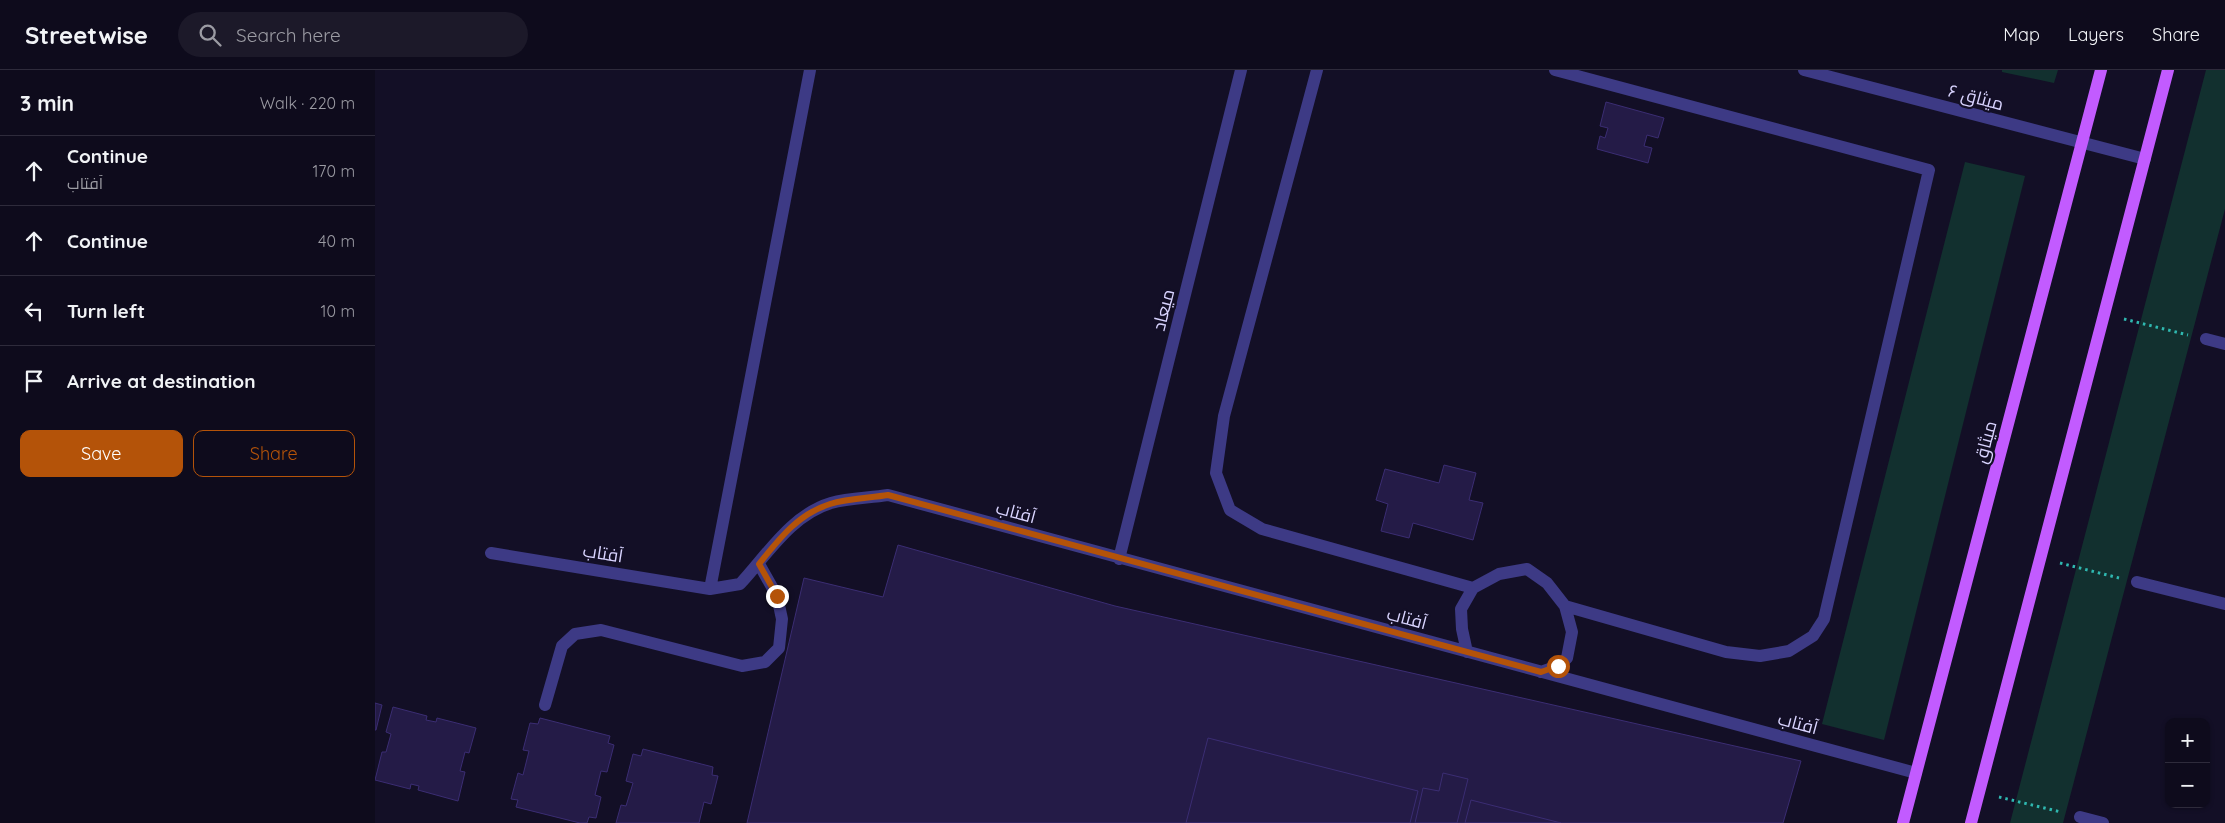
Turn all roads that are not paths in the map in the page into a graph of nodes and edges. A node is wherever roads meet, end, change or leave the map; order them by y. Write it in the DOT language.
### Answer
graph roads {
  1 [pos="810,70"];
  2 [pos="1241,70"];
  3 [pos="1317,70"];
  4 [pos="1555,70"];
  5 [pos="1804,70"];
  6 [pos="2101,70"];
  7 [pos="2168,70"];
  8 [pos="2081,143"];
  9 [pos="2145,159"];
  10 [pos="2206,339"];
  11 [pos="2225,344"];
  12 [pos="491,553"];
  13 [pos="1119,559"];
  14 [pos="759,564"];
  15 [pos="2137,582"];
  16 [pos="1473,588"];
  17 [pos="710,589"];
  18 [pos="2225,604"];
  19 [pos="1565,606"];
  20 [pos="1467,652"];
  21 [pos="1541,672"];
  22 [pos="545,705"];
  23 [pos="1916,773"];
  24 [pos="2080,817"];
  25 [pos="1903,823"];
  26 [pos="1971,823"];
  27 [pos="2103,823"];
  1 -- 17 [label="street"];
  2 -- 13 [label="street, میعاد"];
  3 -- 16 [label="street"];
  4 -- 19 [label="street"];
  5 -- 8 [label="street, میثاق ۶"];
  6 -- 8 [label="main road, میثاق"];
  7 -- 9 [label="main road"];
  8 -- 9 [label="street, میثاق ۶"];
  8 -- 23 [label="main road, میثاق"];
  9 -- 26 [label="main road"];
  10 -- 11 [label="street"];
  12 -- 17 [label="street, آفتاب"];
  13 -- 14 [label="street, آفتاب"];
  13 -- 20 [label="street, آفتاب"];
  14 -- 17 [label="street, آفتاب"];
  14 -- 22 [label="street"];
  15 -- 18 [label="street"];
  16 -- 19 [label="street"];
  16 -- 20 [label="street"];
  19 -- 21 [label="street"];
  20 -- 21 [label="street, آفتاب"];
  21 -- 23 [label="street, آفتاب"];
  23 -- 25 [label="main road, میثاق"];
  24 -- 27 [label="street"];
}
